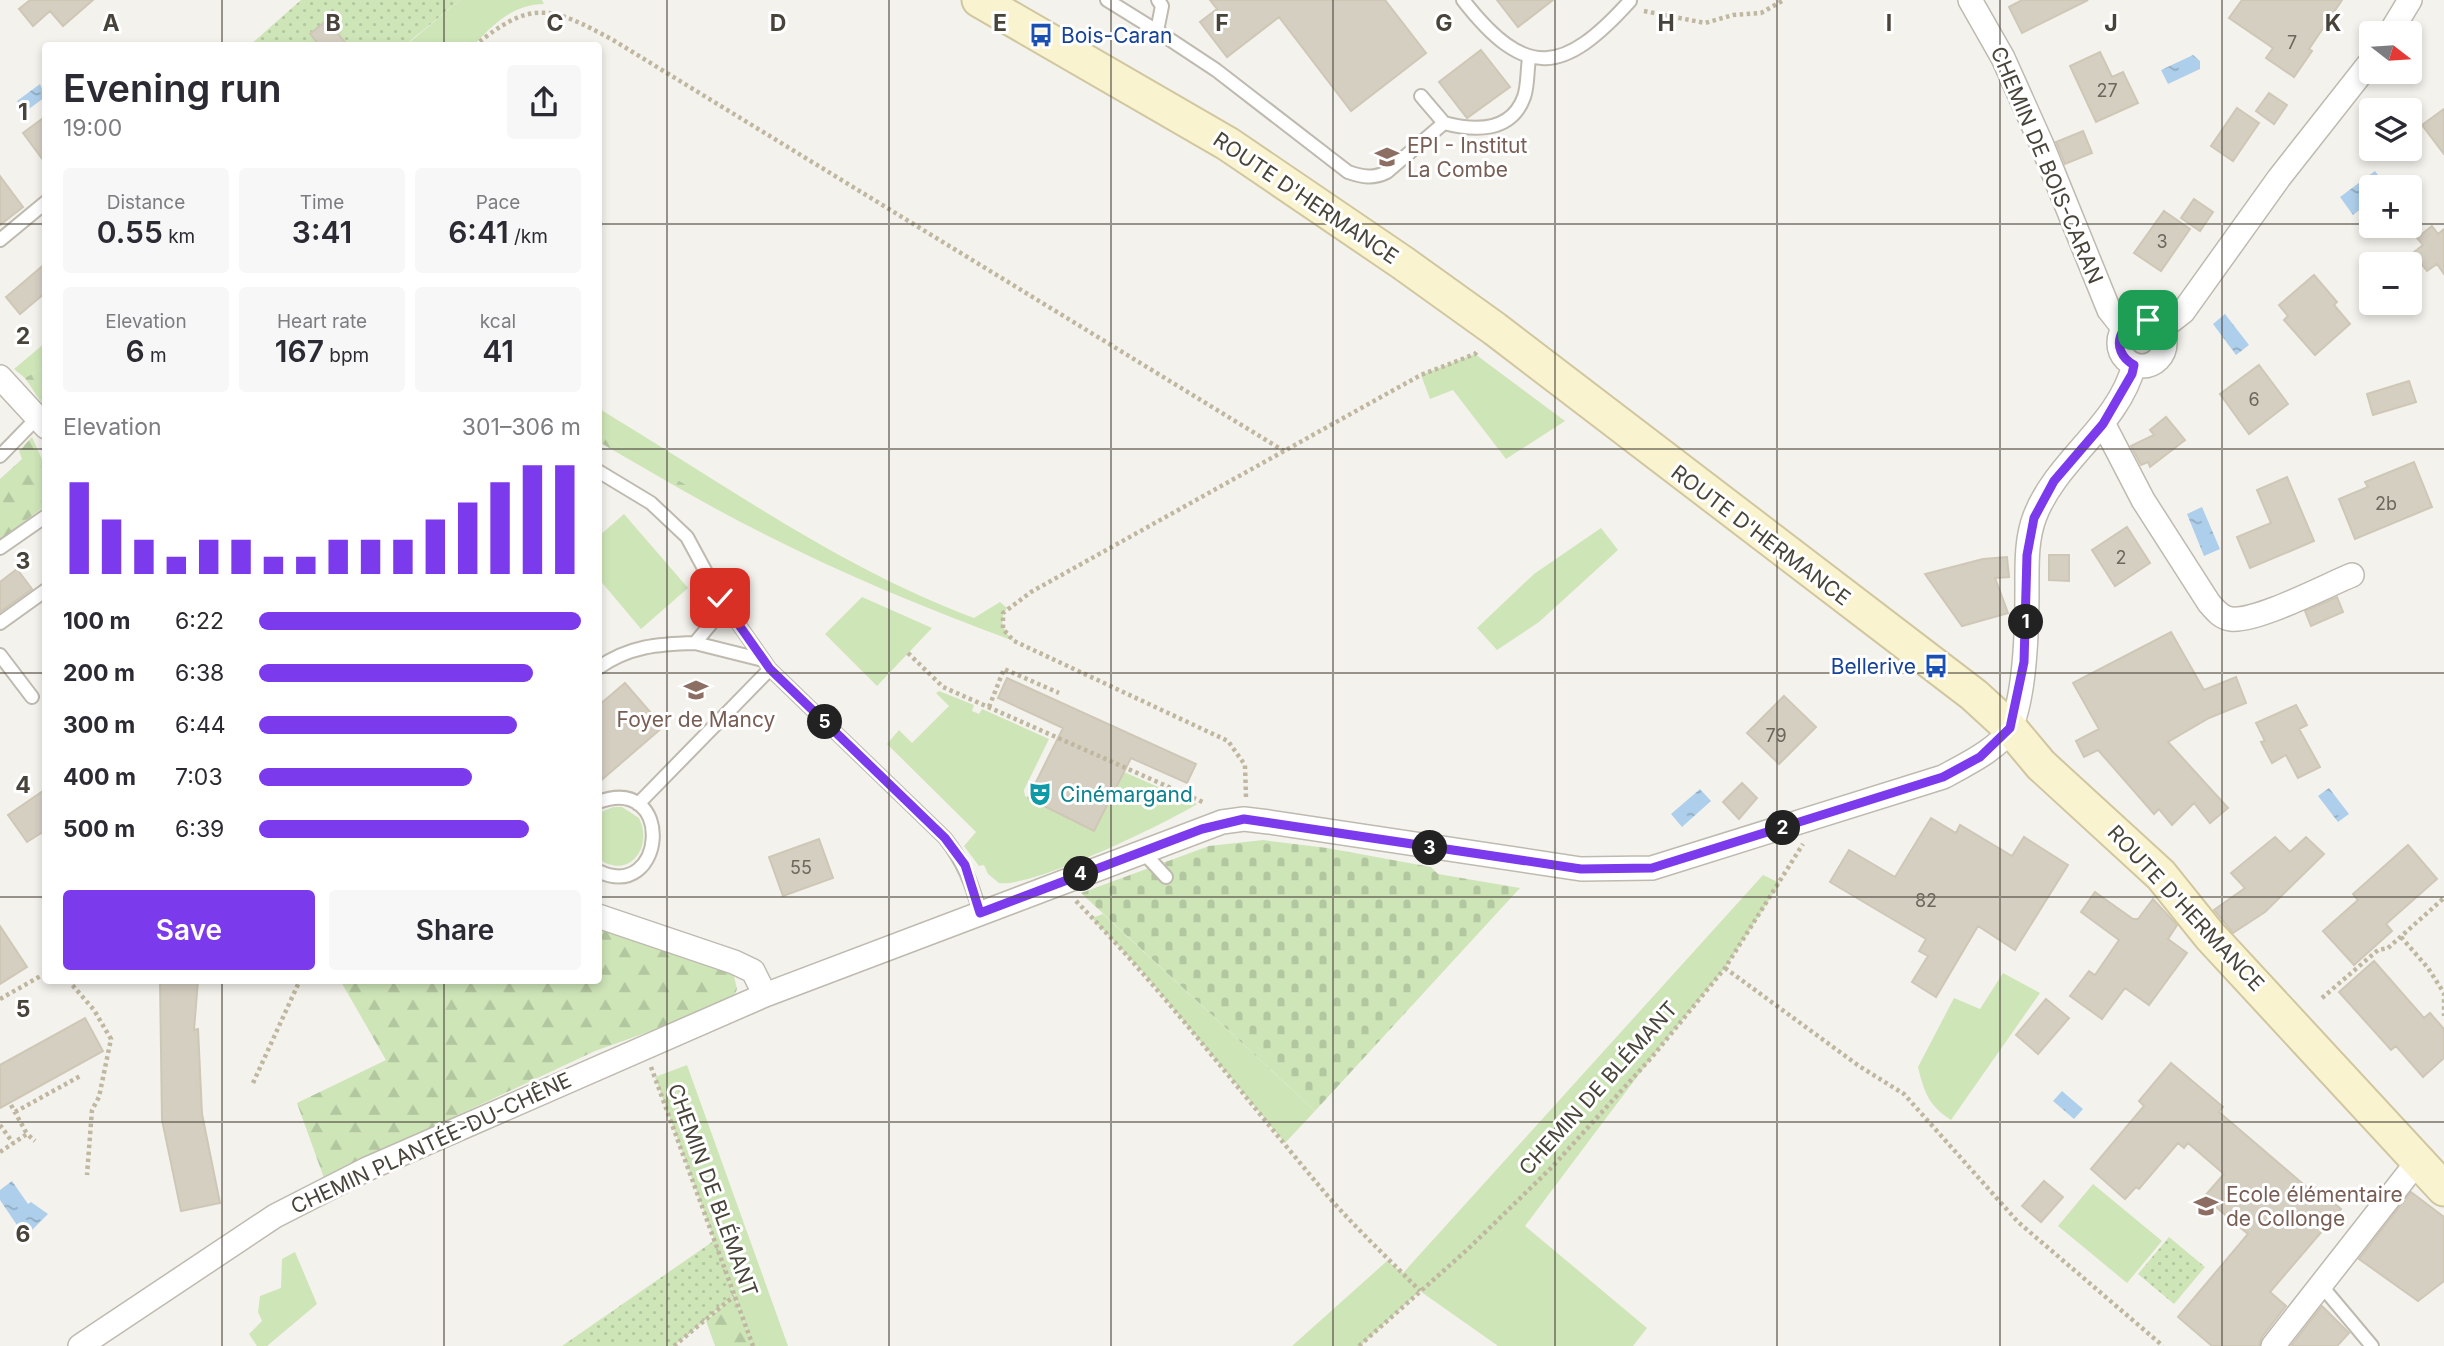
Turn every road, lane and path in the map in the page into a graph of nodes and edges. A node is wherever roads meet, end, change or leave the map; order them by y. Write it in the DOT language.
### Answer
graph roads {
  1 [pos="979,0"];
  2 [pos="1107,0"];
  3 [pos="1158,0"];
  4 [pos="1463,0"];
  5 [pos="1784,0"];
  6 [pos="1970,0"];
  7 [pos="2410,0"];
  8 [pos="1630,1"];
  9 [pos="551,7"];
  10 [pos="507,14"];
  11 [pos="2397,21"];
  12 [pos="1157,30"];
  13 [pos="478,42"];
  14 [pos="1529,59"];
  15 [pos="2359,76"];
  16 [pos="1421,96"];
  17 [pos="1444,123"];
  18 [pos="42,205"];
  19 [pos="0,240"];
  20 [pos="2124,329"];
  21 [pos="2161,329"];
  22 [pos="1450,363"];
  23 [pos="2134,365"];
  24 [pos="0,377"];
  25 [pos="42,422"];
  26 [pos="2103,424"];
  27 [pos="1284,451"];
  28 [pos="0,456"];
  29 [pos="602,473"];
  30 [pos="42,519"];
  31 [pos="0,548"];
  32 [pos="2352,575"];
  33 [pos="42,593"];
  34 [pos="720,598"];
  35 [pos="0,623"];
  36 [pos="695,643"];
  37 [pos="908,653"];
  38 [pos="0,655"];
  39 [pos="767,665"];
  40 [pos="602,666"];
  41 [pos="1059,693"];
  42 [pos="32,697"];
  43 [pos="989,707"];
  44 [pos="2010,728"];
  45 [pos="1248,776"];
  46 [pos="602,801"];
  47 [pos="638,804"];
  48 [pos="1819,816"];
  49 [pos="1222,822"];
  50 [pos="1143,852"];
  51 [pos="602,872"];
  52 [pos="1166,877"];
  53 [pos="1059,883"];
  54 [pos="2444,898"];
  55 [pos="980,913"];
  56 [pos="602,917"];
  57 [pos="2401,937"];
  58 [pos="1725,968"];
  59 [pos="42,975"];
  60 [pos="71,984"];
  61 [pos="298,984"];
  62 [pos="765,995"];
  63 [pos="2322,998"];
  64 [pos="0,999"];
  65 [pos="2444,1017"];
  66 [pos="642,1046"];
  67 [pos="82,1075"];
  68 [pos="253,1083"];
  69 [pos="43,1087"];
  70 [pos="47,1094"];
  71 [pos="11,1105"];
  72 [pos="15,1112"];
  73 [pos="0,1125"];
  74 [pos="27,1134"];
  75 [pos="35,1141"];
  76 [pos="13,1143"];
  77 [pos="0,1152"];
  78 [pos="2418,1161"];
  79 [pos="87,1175"];
  80 [pos="2444,1189"];
  81 [pos="2320,1284"];
  82 [pos="1420,1291"];
  83 [pos="734,1296"];
  84 [pos="1362,1345"];
  85 [pos="80,1346"];
  86 [pos="674,1346"];
  87 [pos="753,1346"];
  88 [pos="2163,1346"];
  89 [pos="2273,1346"];
  90 [pos="2372,1346"];
  1 -- 44 [label="main road, ROUTE D'HERMANCE"];
  2 -- 12 [label="lane"];
  3 -- 12 [label="lane"];
  4 -- 14 [label="lane"];
  5 -- 8 [label="path"];
  6 -- 20 [label="street, CHEMIN DE BOIS-CARAN"];
  7 -- 11 [label="street"];
  8 -- 14 [label="lane"];
  9 -- 27 [label="path"];
  10 -- 13 [label="path"];
  12 -- 17 [label="lane"];
  14 -- 17 [label="lane"];
  15 -- 21 [label="street"];
  16 -- 17 [label="lane"];
  18 -- 19 [label="lane"];
  20 -- 21 [label="street"];
  20 -- 23 [label="street"];
  21 -- 23 [label="street"];
  22 -- 27 [label="path"];
  23 -- 26 [label="street"];
  24 -- 25 [label="street"];
  25 -- 28 [label="lane"];
  26 -- 32 [label="street"];
  26 -- 44 [label="street"];
  27 -- 45 [label="path"];
  29 -- 34 [label="lane"];
  30 -- 31 [label="lane"];
  33 -- 35 [label="lane"];
  34 -- 36 [label="lane"];
  34 -- 39 [label="lane"];
  36 -- 39 [label="lane"];
  36 -- 40 [label="lane"];
  37 -- 43 [label="path"];
  38 -- 42 [label="lane"];
  39 -- 47 [label="lane"];
  39 -- 55 [label="lane"];
  41 -- 43 [label="path"];
  43 -- 49 [label="path"];
  44 -- 48 [label="street, CHEMIN PLANTÉE-DU-CHÊNE"];
  44 -- 78 [label="main road, ROUTE D'HERMANCE"];
  46 -- 47 [label="lane"];
  47 -- 51 [label="lane"];
  48 -- 49 [label="street, CHEMIN PLANTÉE-DU-CHÊNE"];
  48 -- 58 [label="path, CHEMIN DE BLÉMANT"];
  49 -- 50 [label="street, CHEMIN PLANTÉE-DU-CHÊNE"];
  50 -- 52 [label="lane"];
  50 -- 53 [label="street, CHEMIN PLANTÉE-DU-CHÊNE"];
  53 -- 55 [label="street, CHEMIN PLANTÉE-DU-CHÊNE"];
  53 -- 82 [label="path"];
  54 -- 57 [label="path"];
  55 -- 62 [label="street, CHEMIN PLANTÉE-DU-CHÊNE"];
  56 -- 62 [label="street"];
  57 -- 63 [label="path"];
  57 -- 65 [label="path"];
  58 -- 82 [label="path, CHEMIN DE BLÉMANT"];
  58 -- 88 [label="path"];
  59 -- 64 [label="path"];
  60 -- 79 [label="path"];
  61 -- 68 [label="path"];
  62 -- 66 [label="street, CHEMIN PLANTÉE-DU-CHÊNE"];
  66 -- 83 [label="path, CHEMIN DE BLÉMANT"];
  66 -- 85 [label="street, CHEMIN PLANTÉE-DU-CHÊNE"];
  67 -- 70 [label="path"];
  69 -- 70 [label="path"];
  70 -- 72 [label="path"];
  71 -- 72 [label="path"];
  72 -- 74 [label="path"];
  73 -- 76 [label="path"];
  74 -- 75 [label="path"];
  74 -- 76 [label="path"];
  76 -- 77 [label="path"];
  78 -- 80 [label="main road, ROUTE D'HERMANCE"];
  78 -- 81 [label="street"];
  81 -- 89 [label="street"];
  81 -- 90 [label="lane"];
  82 -- 84 [label="path, CHEMIN DE BLÉMANT"];
  83 -- 86 [label="path"];
  83 -- 87 [label="path, CHEMIN DE BLÉMANT"];
}
